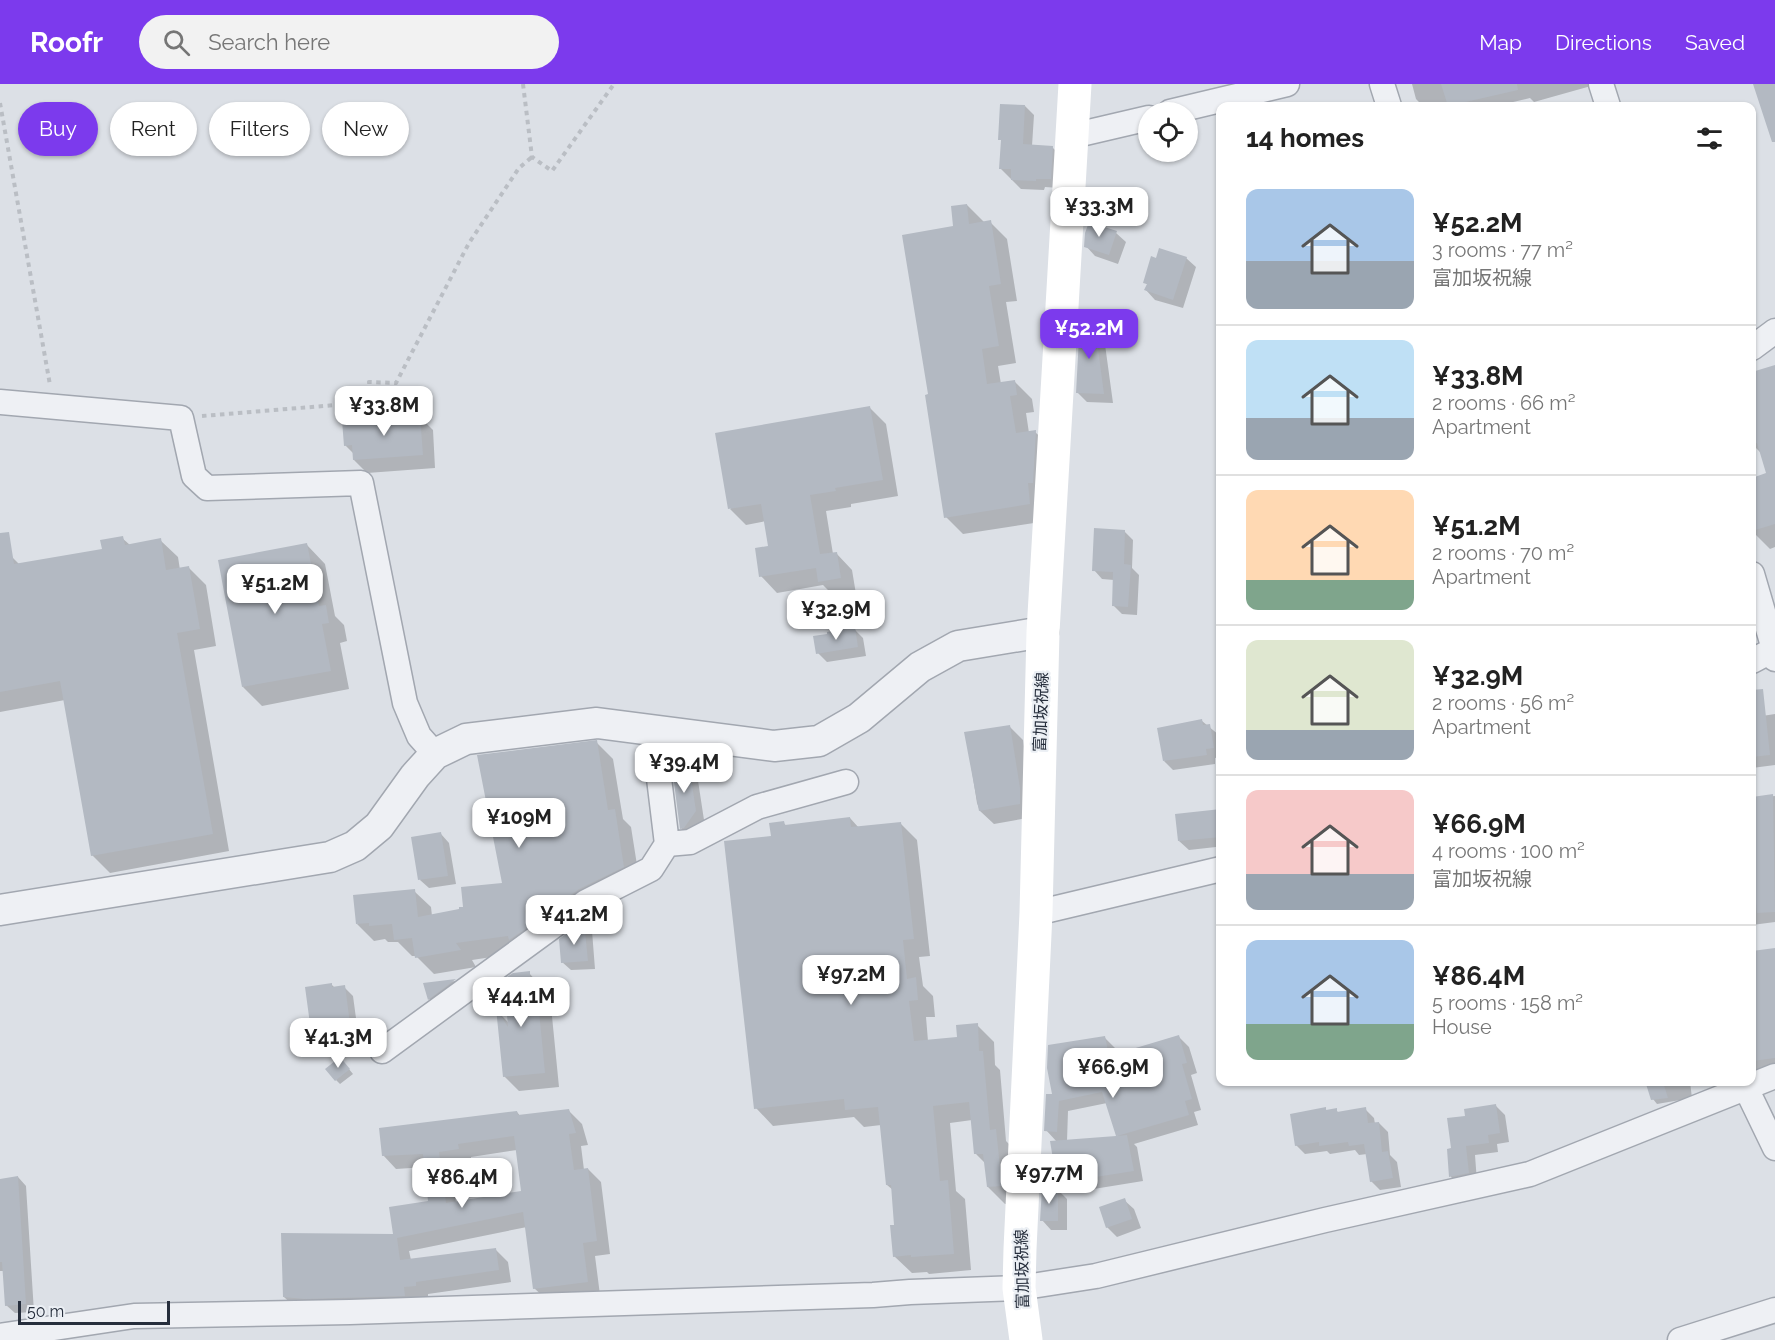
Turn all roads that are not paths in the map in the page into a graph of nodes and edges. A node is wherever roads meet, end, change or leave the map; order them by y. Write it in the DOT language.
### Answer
graph roads {
  1 [pos="1075,84"];
  2 [pos="1287,84"];
  3 [pos="1382,84"];
  4 [pos="1600,84"];
  5 [pos="1388,102"];
  6 [pos="1607,102"];
  7 [pos="1198,105"];
  8 [pos="1138,121"];
  9 [pos="1072,136"];
  10 [pos="1775,331"];
  11 [pos="1756,345"];
  12 [pos="0,402"];
  13 [pos="1756,588"];
  14 [pos="1043,632"];
  15 [pos="1775,652"];
  16 [pos="1756,660"];
  17 [pos="653,729"];
  18 [pos="435,754"];
  19 [pos="846,782"];
  20 [pos="667,844"];
  21 [pos="1216,870"];
  22 [pos="0,910"];
  23 [pos="1036,913"];
  24 [pos="382,1051"];
  25 [pos="1775,1076"];
  26 [pos="1756,1084"];
  27 [pos="1751,1086"];
  28 [pos="1746,1088"];
  29 [pos="1775,1148"];
  30 [pos="1019,1288"];
  31 [pos="1775,1310"];
  32 [pos="0,1336"];
  33 [pos="1026,1340"];
  34 [pos="1680,1340"];
  1 -- 9 [label="main road, 富加坂祝線"];
  2 -- 7 [label="street"];
  3 -- 5 [label="street"];
  4 -- 6 [label="street"];
  8 -- 9 [label="street"];
  9 -- 14 [label="main road, 富加坂祝線"];
  10 -- 11 [label="street"];
  12 -- 18 [label="street"];
  13 -- 15 [label="street"];
  14 -- 17 [label="street"];
  14 -- 23 [label="main road, 富加坂祝線"];
  15 -- 16 [label="street"];
  17 -- 18 [label="street"];
  17 -- 20 [label="street"];
  18 -- 22 [label="street"];
  19 -- 20 [label="street"];
  20 -- 24 [label="street"];
  21 -- 23 [label="street"];
  23 -- 30 [label="main road, 富加坂祝線"];
  25 -- 26 [label="street"];
  27 -- 28 [label="street"];
  28 -- 29 [label="street"];
  28 -- 30 [label="street"];
  30 -- 32 [label="street"];
  30 -- 33 [label="main road, 富加坂祝線"];
  31 -- 34 [label="street"];
}
